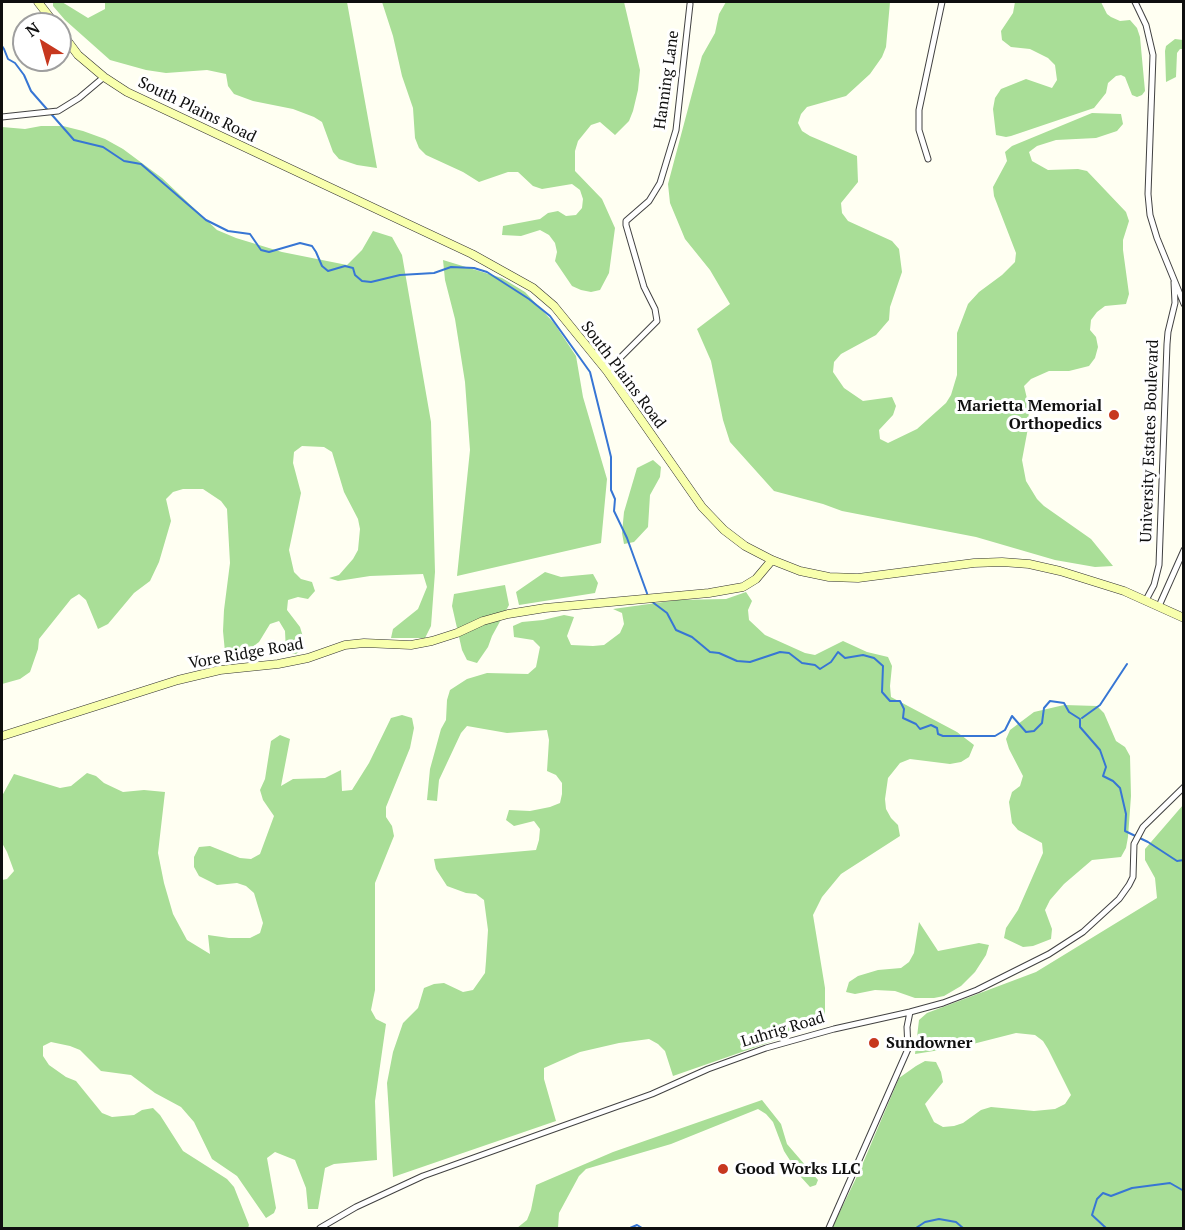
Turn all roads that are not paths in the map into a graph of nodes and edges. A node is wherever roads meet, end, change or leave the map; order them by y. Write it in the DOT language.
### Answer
graph roads {
  1 [pos="942,2"];
  2 [pos="1135,2"];
  3 [pos="690,4"];
  4 [pos="72,47"];
  5 [pos="104,77"];
  6 [pos="2,117"];
  7 [pos="927,159"];
  8 [pos="1174,282"];
  9 [pos="1184,304"];
  10 [pos="607,371"];
  11 [pos="1184,550"];
  12 [pos="772,560"];
  13 [pos="1146,600"];
  14 [pos="1159,606"];
  15 [pos="1184,618"];
  16 [pos="2,736"];
  17 [pos="1184,787"];
  18 [pos="910,1012"];
  19 [pos="320,1228"];
  20 [pos="829,1228"];
  1 -- 7 [label="street"];
  2 -- 8 [label="street, University Estates Boulevard"];
  3 -- 10 [label="street, Hanning Lane"];
  4 -- 5 [label="main road, South Plains Road"];
  5 -- 6 [label="street"];
  5 -- 10 [label="main road, South Plains Road"];
  8 -- 9 [label="street, University Estates Boulevard"];
  8 -- 13 [label="street, University Estates Boulevard"];
  10 -- 12 [label="main road, South Plains Road"];
  11 -- 14 [label="street"];
  12 -- 13 [label="main road, South Plains Road"];
  12 -- 16 [label="main road, Vore Ridge Road"];
  13 -- 14 [label="main road, South Plains Road"];
  14 -- 15 [label="main road, South Plains Road"];
  17 -- 18 [label="street, Luhrig Road"];
  18 -- 19 [label="street, Luhrig Road"];
  18 -- 20 [label="street"];
}
